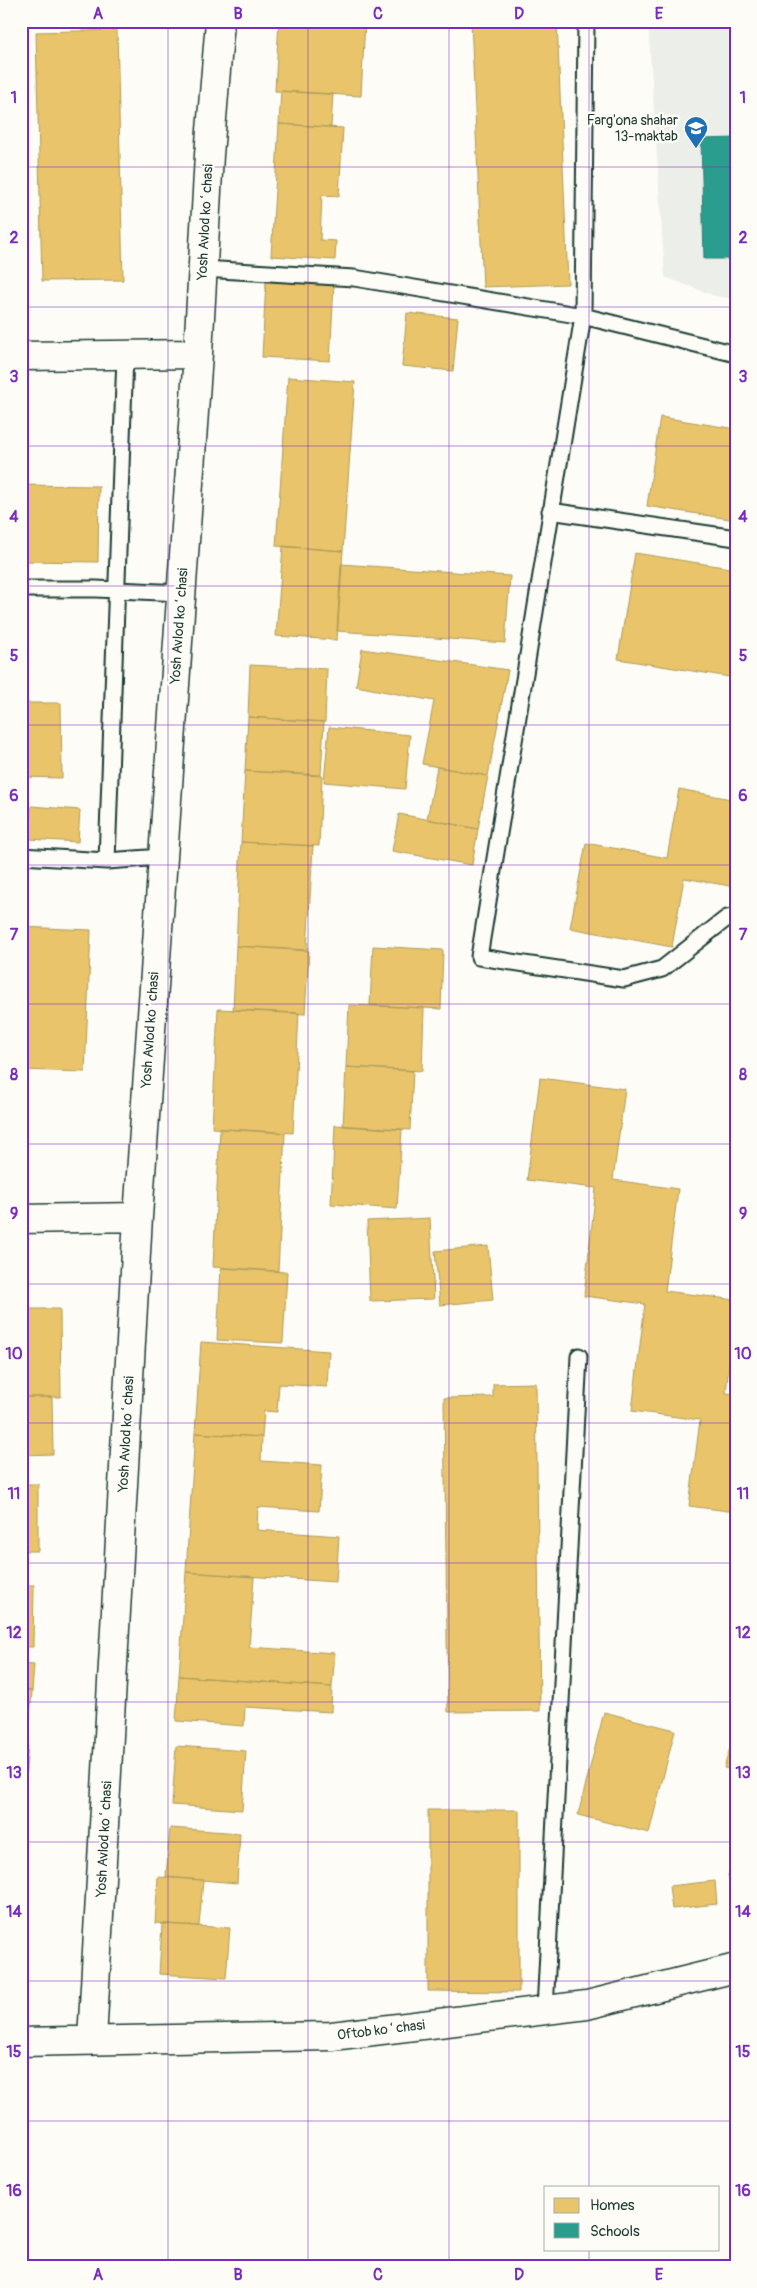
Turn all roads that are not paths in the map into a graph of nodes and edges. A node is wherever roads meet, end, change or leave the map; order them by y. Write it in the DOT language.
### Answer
graph roads {
  1 [pos="220,21"];
  2 [pos="586,21"];
  3 [pos="202,269"];
  4 [pos="583,316"];
  5 [pos="198,354"];
  6 [pos="736,354"];
  7 [pos="125,355"];
  8 [pos="21,356"];
  9 [pos="550,511"];
  10 [pos="736,538"];
  11 [pos="21,590"];
  12 [pos="118,590"];
  13 [pos="181,593"];
  14 [pos="21,856"];
  15 [pos="162,857"];
  16 [pos="107,861"];
  17 [pos="736,916"];
  18 [pos="138,1217"];
  19 [pos="21,1219"];
  20 [pos="579,1356"];
  21 [pos="736,1968"];
  22 [pos="545,2010"];
  23 [pos="92,2040"];
  24 [pos="21,2042"];
  1 -- 3 [label="street, Yosh Avlod koʻchasi"];
  2 -- 4 [label="lane"];
  3 -- 4 [label="lane"];
  3 -- 5 [label="street, Yosh Avlod koʻchasi"];
  4 -- 6 [label="lane"];
  4 -- 9 [label="lane"];
  5 -- 7 [label="street"];
  5 -- 13 [label="street, Yosh Avlod koʻchasi"];
  7 -- 8 [label="street"];
  7 -- 12 [label="lane"];
  9 -- 10 [label="lane"];
  9 -- 17 [label="lane"];
  11 -- 12 [label="lane"];
  12 -- 13 [label="lane"];
  12 -- 16 [label="lane"];
  13 -- 15 [label="street, Yosh Avlod koʻchasi"];
  14 -- 16 [label="lane"];
  15 -- 16 [label="lane"];
  15 -- 18 [label="street, Yosh Avlod koʻchasi"];
  18 -- 19 [label="street"];
  18 -- 23 [label="street, Yosh Avlod koʻchasi"];
  20 -- 22 [label="lane"];
  21 -- 22 [label="street, Oftob koʻchasi"];
  22 -- 23 [label="street, Oftob koʻchasi"];
  23 -- 24 [label="street, Oftob koʻchasi"];
}
